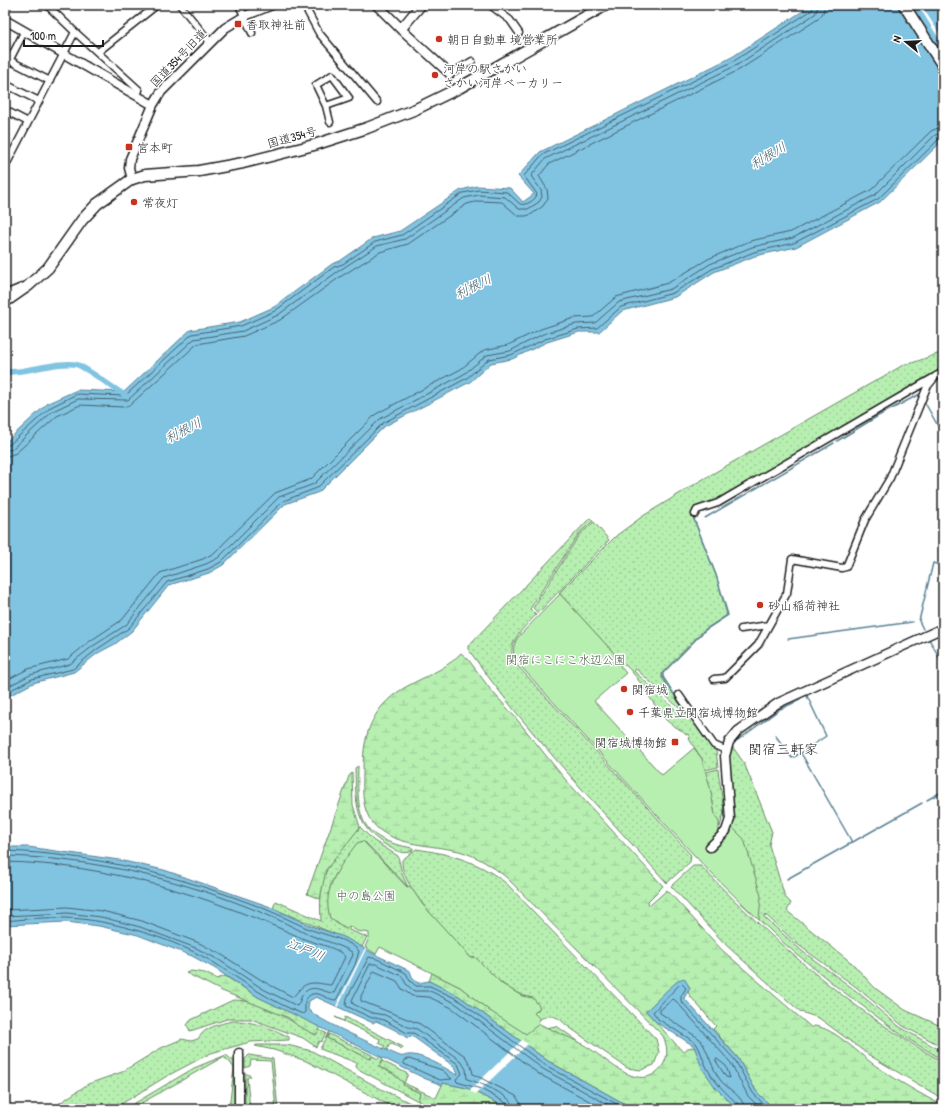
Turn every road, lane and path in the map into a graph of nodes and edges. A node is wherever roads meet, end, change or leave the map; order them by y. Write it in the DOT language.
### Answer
graph roads {
  1 [pos="8,5"];
  2 [pos="47,5"];
  3 [pos="157,5"];
  4 [pos="180,5"];
  5 [pos="239,5"];
  6 [pos="272,5"];
  7 [pos="304,5"];
  8 [pos="377,5"];
  9 [pos="422,5"];
  10 [pos="490,5"];
  11 [pos="606,5"];
  12 [pos="904,5"];
  13 [pos="5,11"];
  14 [pos="245,16"];
  15 [pos="5,20"];
  16 [pos="401,28"];
  17 [pos="24,32"];
  18 [pos="75,32"];
  19 [pos="252,33"];
  20 [pos="519,33"];
  21 [pos="210,42"];
  22 [pos="98,52"];
  23 [pos="63,54"];
  24 [pos="7,59"];
  25 [pos="472,61"];
  26 [pos="943,66"];
  27 [pos="5,69"];
  28 [pos="450,74"];
  29 [pos="50,80"];
  30 [pos="5,84"];
  31 [pos="137,96"];
  32 [pos="39,101"];
  33 [pos="377,102"];
  34 [pos="153,104"];
  35 [pos="326,106"];
  36 [pos="5,110"];
  37 [pos="28,122"];
  38 [pos="330,122"];
  39 [pos="7,159"];
  40 [pos="5,167"];
  41 [pos="132,179"];
  42 [pos="28,286"];
  43 [pos="5,294"];
  44 [pos="5,302"];
  45 [pos="943,372"];
  46 [pos="936,376"];
  47 [pos="695,514"];
  48 [pos="769,625"];
  49 [pos="943,628"];
  50 [pos="741,629"];
  51 [pos="714,679"];
  52 [pos="679,695"];
  53 [pos="725,750"];
  54 [pos="710,847"];
  55 [pos="239,1053"];
  56 [pos="239,1109"];
  1 -- 13 [label="street"];
  2 -- 18 [label="street"];
  3 -- 22 [label="street"];
  4 -- 21 [label="street"];
  5 -- 14 [label="street"];
  6 -- 14 [label="street, 国道354号旧道"];
  7 -- 33 [label="street"];
  8 -- 16 [label="main road"];
  9 -- 16 [label="main road"];
  10 -- 20 [label="street"];
  11 -- 41 [label="main road, 国道354号"];
  12 -- 26 [label="main road"];
  14 -- 19 [label="street"];
  14 -- 21 [label="street, 国道354号旧道"];
  15 -- 17 [label="street"];
  16 -- 28 [label="street"];
  17 -- 23 [label="street"];
  17 -- 24 [label="street"];
  18 -- 22 [label="street"];
  18 -- 23 [label="street"];
  21 -- 34 [label="street, 国道354号旧道"];
  22 -- 31 [label="street"];
  23 -- 29 [label="street"];
  23 -- 31 [label="street"];
  24 -- 27 [label="street"];
  24 -- 29 [label="street"];
  25 -- 28 [label="street"];
  29 -- 32 [label="street"];
  30 -- 32 [label="street"];
  31 -- 34 [label="street"];
  32 -- 37 [label="street"];
  34 -- 41 [label="street, 国道354号旧道"];
  35 -- 35 [label="street"];
  35 -- 38 [label="street"];
  36 -- 37 [label="street"];
  37 -- 39 [label="street"];
  39 -- 40 [label="street"];
  41 -- 42 [label="main road, 国道354号"];
  42 -- 43 [label="street"];
  42 -- 44 [label="main road, 国道354号"];
  45 -- 46 [label="street"];
  46 -- 47 [label="street"];
  46 -- 48 [label="street"];
  48 -- 50 [label="street"];
  48 -- 51 [label="street"];
  49 -- 53 [label="street"];
  52 -- 53 [label="street"];
  53 -- 54 [label="street"];
  55 -- 56 [label="street"];
}
